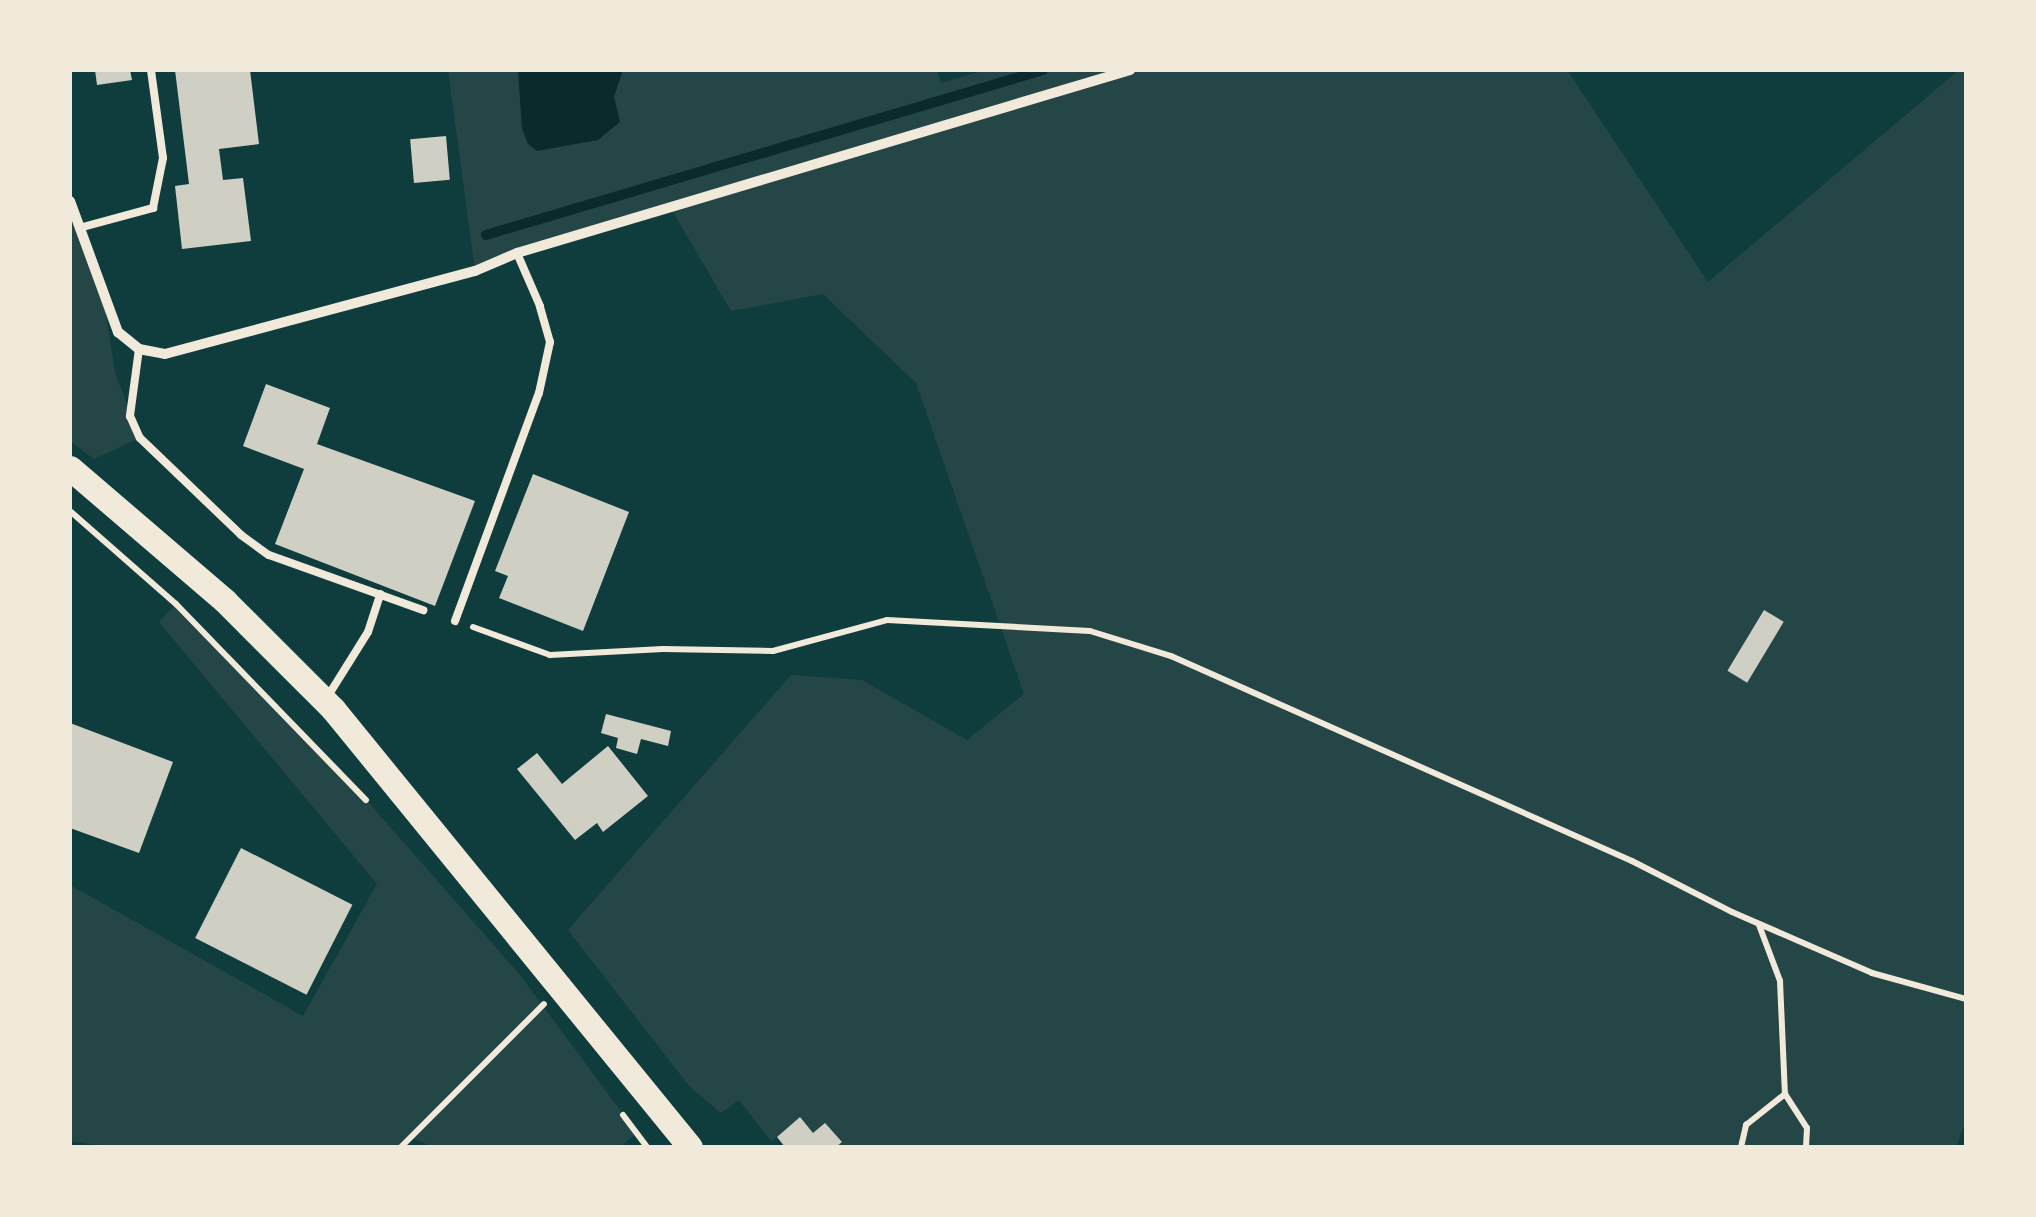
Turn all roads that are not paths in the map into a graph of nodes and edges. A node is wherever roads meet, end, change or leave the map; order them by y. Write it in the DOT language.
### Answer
graph roads {
  1 [pos="151,70"];
  2 [pos="1130,70"];
  3 [pos="70,201"];
  4 [pos="79,228"];
  5 [pos="516,252"];
  6 [pos="138,349"];
  7 [pos="70,468"];
  8 [pos="380,594"];
  9 [pos="424,610"];
  10 [pos="455,621"];
  11 [pos="325,700"];
  12 [pos="690,1147"];
  1 -- 4 [label="lane"];
  2 -- 5 [label="street"];
  3 -- 4 [label="street"];
  4 -- 6 [label="street"];
  5 -- 6 [label="street"];
  5 -- 10 [label="lane"];
  6 -- 8 [label="lane"];
  7 -- 11 [label="main road"];
  8 -- 9 [label="lane"];
  8 -- 11 [label="lane"];
  11 -- 12 [label="main road"];
}
